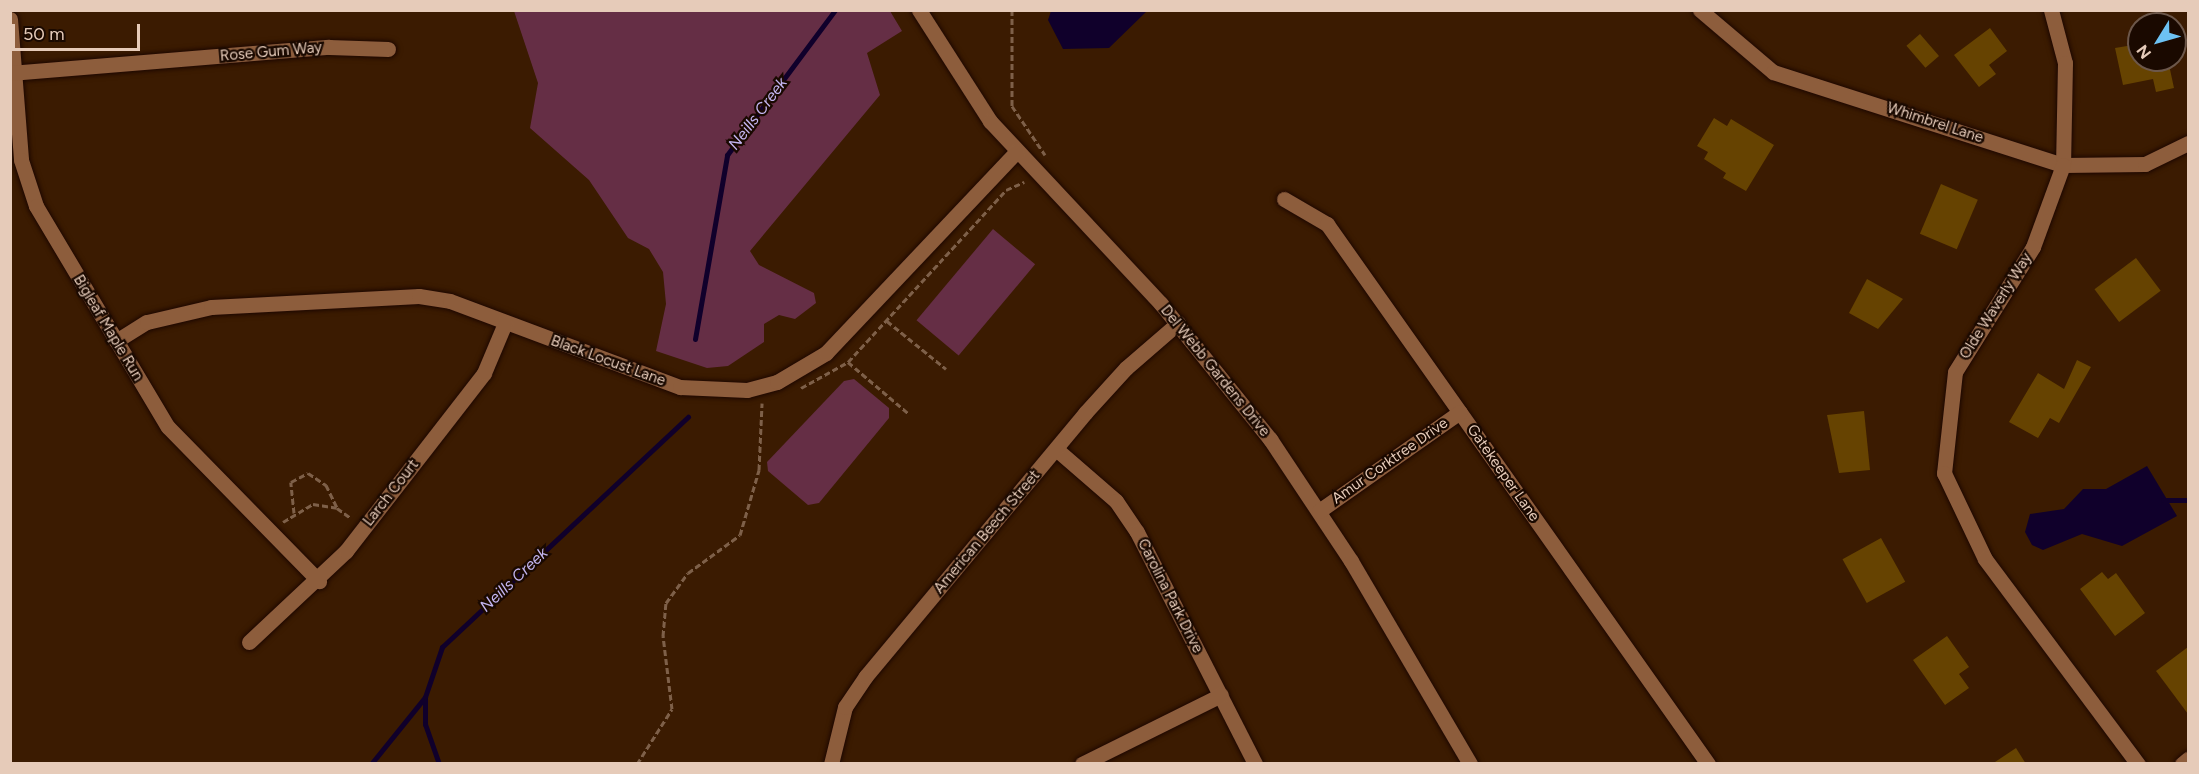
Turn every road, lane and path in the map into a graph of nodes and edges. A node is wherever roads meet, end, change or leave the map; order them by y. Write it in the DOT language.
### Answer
graph roads {
  1 [pos="919,10"];
  2 [pos="1012,10"];
  3 [pos="1700,10"];
  4 [pos="2051,10"];
  5 [pos="10,19"];
  6 [pos="388,49"];
  7 [pos="13,73"];
  8 [pos="2188,143"];
  9 [pos="1017,151"];
  10 [pos="1041,159"];
  11 [pos="2063,165"];
  12 [pos="1025,179"];
  13 [pos="1284,199"];
  14 [pos="887,321"];
  15 [pos="505,323"];
  16 [pos="1178,324"];
  17 [pos="116,341"];
  18 [pos="848,362"];
  19 [pos="946,369"];
  20 [pos="791,392"];
  21 [pos="768,400"];
  22 [pos="1460,412"];
  23 [pos="909,414"];
  24 [pos="1056,449"];
  25 [pos="337,508"];
  26 [pos="1319,511"];
  27 [pos="294,513"];
  28 [pos="351,518"];
  29 [pos="282,523"];
  30 [pos="319,581"];
  31 [pos="249,642"];
  32 [pos="1221,695"];
  33 [pos="2188,759"];
  34 [pos="637,764"];
  35 [pos="831,764"];
  36 [pos="1082,764"];
  37 [pos="1255,764"];
  38 [pos="1470,764"];
  39 [pos="1708,764"];
  40 [pos="2138,764"];
  41 [pos="2182,764"];
  1 -- 9 [label="street, Del Webb Gardens Drive"];
  2 -- 10 [label="path"];
  3 -- 11 [label="street, Whimbrel Lane"];
  4 -- 11 [label="street, Olde Waverly Way"];
  5 -- 7 [label="street, Bigleaf Maple Run"];
  6 -- 7 [label="street, Rose Gum Way"];
  7 -- 17 [label="street, Bigleaf Maple Run"];
  8 -- 11 [label="street, Whimbrel Lane"];
  9 -- 15 [label="street, Black Locust Lane"];
  9 -- 16 [label="street, Del Webb Gardens Drive"];
  11 -- 40 [label="street, Olde Waverly Way"];
  12 -- 14 [label="path"];
  13 -- 22 [label="street, Gatekeeper Lane"];
  14 -- 18 [label="path"];
  14 -- 19 [label="path"];
  15 -- 17 [label="street, Black Locust Lane"];
  15 -- 30 [label="street, Larch Court"];
  16 -- 24 [label="street, American Beech Street"];
  16 -- 26 [label="street, Del Webb Gardens Drive"];
  17 -- 30 [label="street, Bigleaf Maple Run"];
  18 -- 20 [label="path"];
  18 -- 23 [label="path"];
  21 -- 34 [label="path"];
  22 -- 26 [label="street, Amur Corktree Drive"];
  22 -- 39 [label="street, Gatekeeper Lane"];
  24 -- 32 [label="street, Carolina Park Drive"];
  24 -- 35 [label="street, American Beech Street"];
  25 -- 27 [label="path"];
  25 -- 27 [label="path"];
  25 -- 28 [label="path"];
  26 -- 38 [label="street, Del Webb Gardens Drive"];
  27 -- 29 [label="path"];
  30 -- 31 [label="street, Larch Court"];
  32 -- 36 [label="street"];
  32 -- 37 [label="street, Carolina Park Drive"];
  33 -- 41 [label="street"];
}
